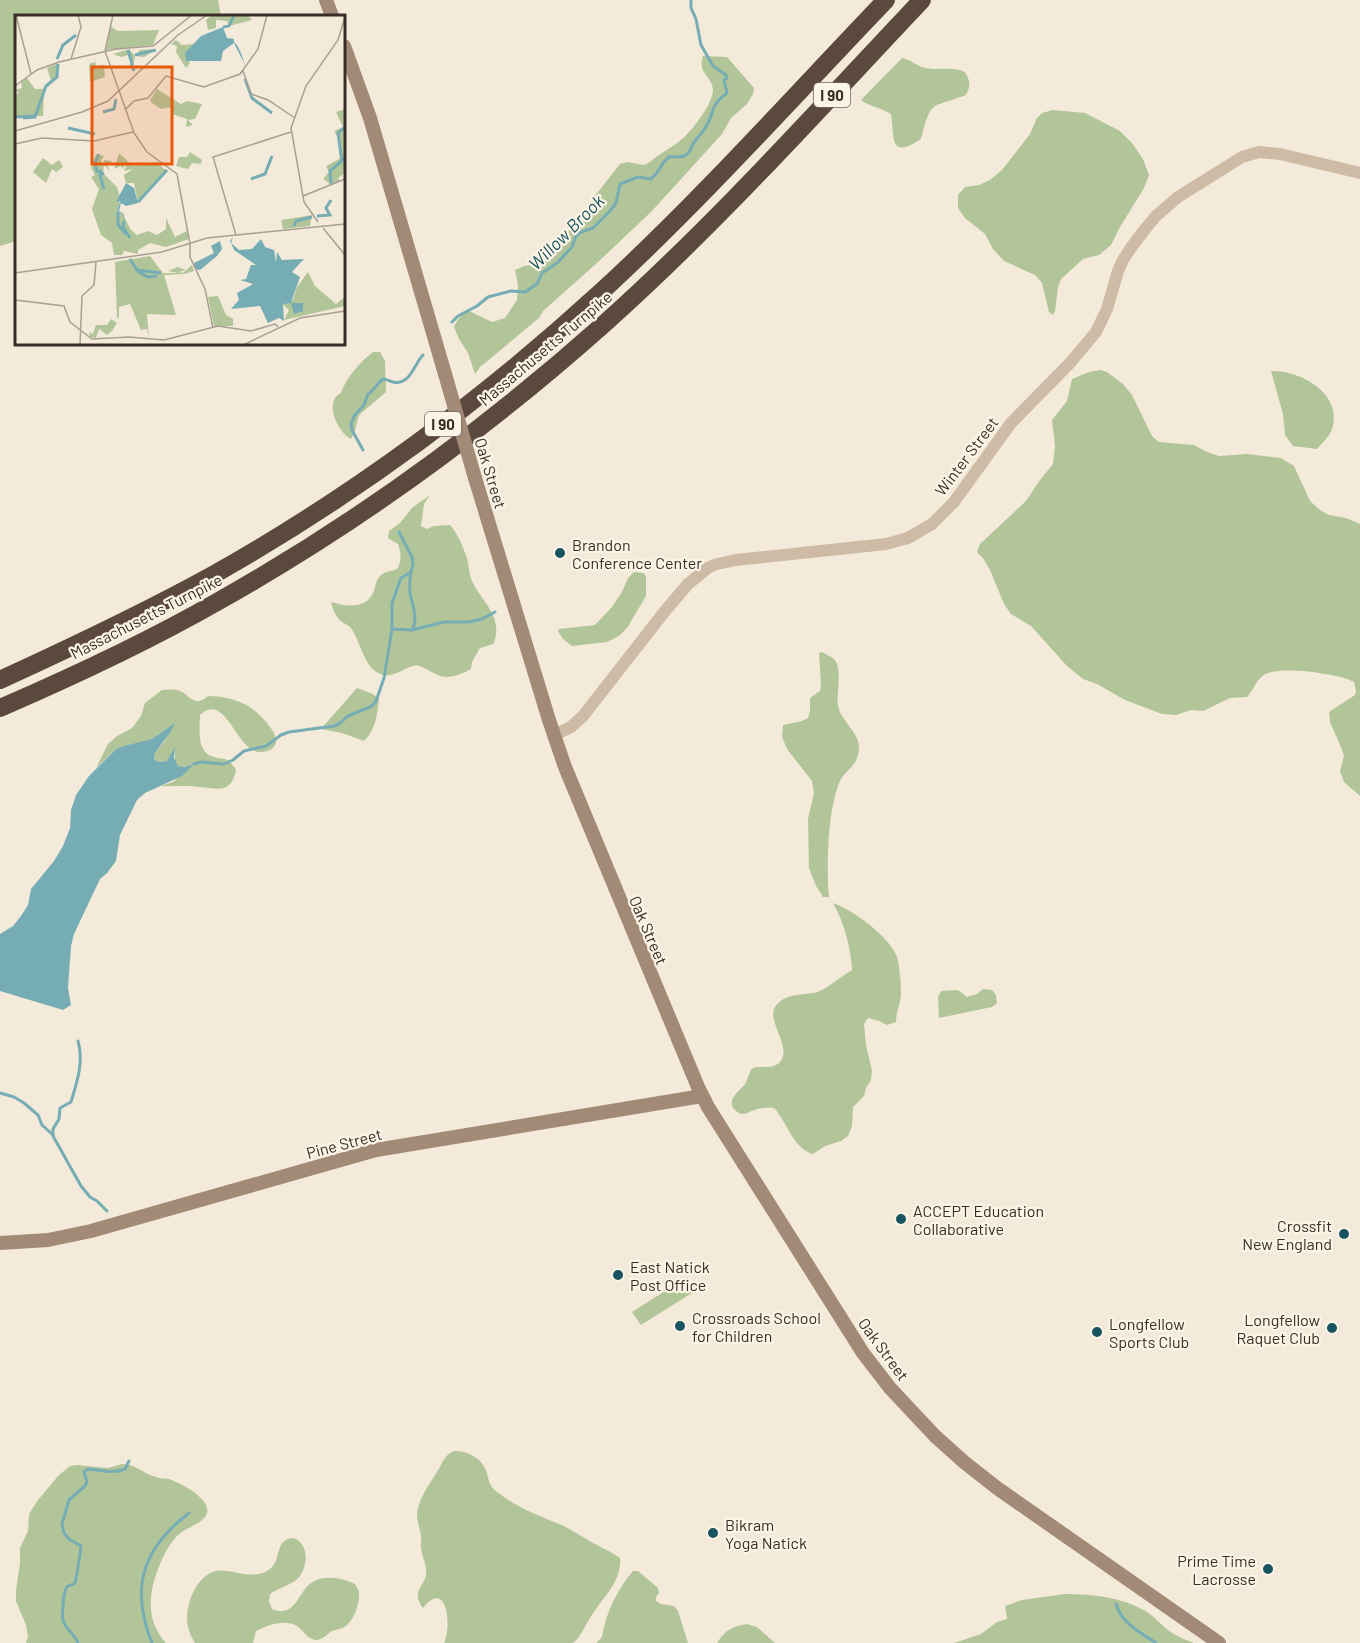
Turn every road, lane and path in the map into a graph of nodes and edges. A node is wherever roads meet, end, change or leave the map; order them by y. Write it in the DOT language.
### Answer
graph roads {
  1 [pos="326,0"];
  2 [pos="886,0"];
  3 [pos="922,0"];
  4 [pos="332,15"];
  5 [pos="345,49"];
  6 [pos="1360,173"];
  7 [pos="0,680"];
  8 [pos="0,708"];
  9 [pos="554,735"];
  10 [pos="702,1096"];
  11 [pos="0,1243"];
  12 [pos="1219,1643"];
  1 -- 4 [label="main road"];
  2 -- 7 [label="highway, Massachusetts Turnpike / I 90"];
  3 -- 8 [label="highway, Massachusetts Turnpike / I 90"];
  5 -- 9 [label="main road, Oak Street, bridge"];
  6 -- 9 [label="street, Winter Street"];
  9 -- 10 [label="main road, Oak Street"];
  10 -- 11 [label="main road, Pine Street"];
  10 -- 12 [label="main road, Oak Street"];
}
